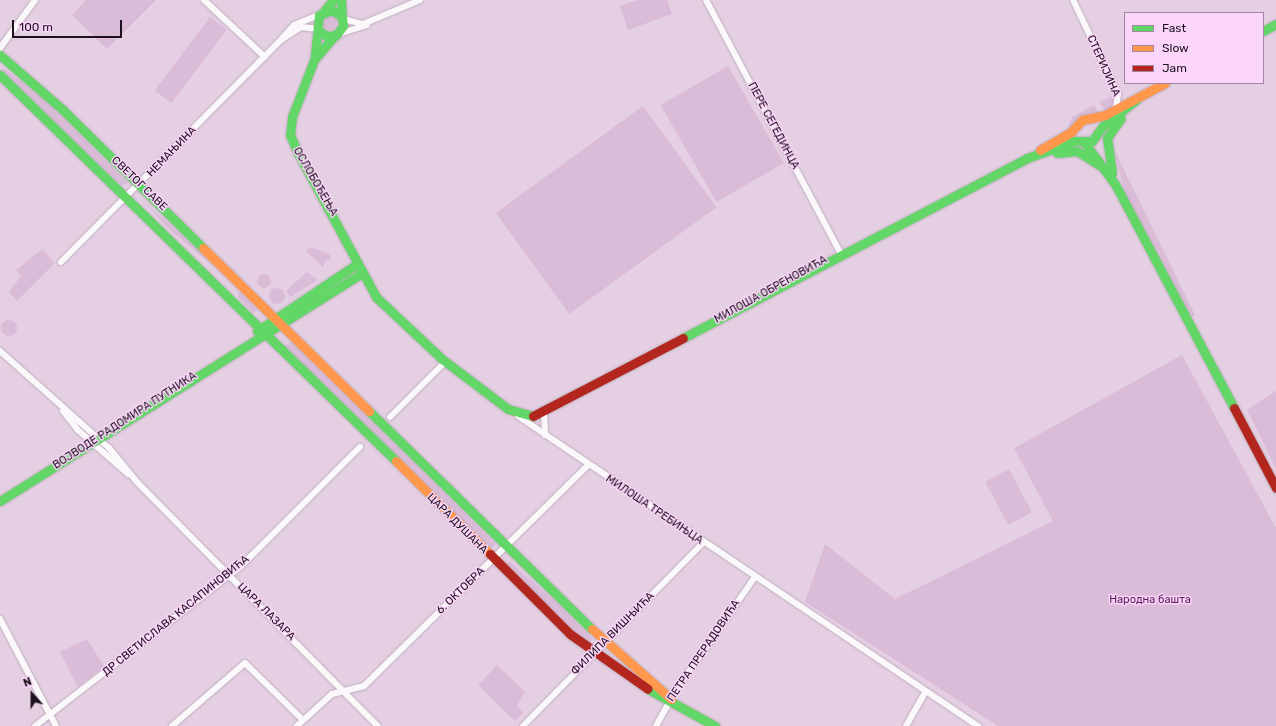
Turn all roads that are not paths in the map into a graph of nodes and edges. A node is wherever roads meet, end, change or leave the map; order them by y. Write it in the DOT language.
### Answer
graph roads {
  1 [pos="35,0"];
  2 [pos="204,0"];
  3 [pos="333,0"];
  4 [pos="341,0"];
  5 [pos="420,0"];
  6 [pos="706,0"];
  7 [pos="1073,0"];
  8 [pos="322,13"];
  9 [pos="342,18"];
  10 [pos="375,20"];
  11 [pos="1276,24"];
  12 [pos="318,30"];
  13 [pos="1264,30"];
  14 [pos="336,35"];
  15 [pos="281,40"];
  16 [pos="0,48"];
  17 [pos="0,55"];
  18 [pos="265,57"];
  19 [pos="314,60"];
  20 [pos="0,75"];
  21 [pos="1163,84"];
  22 [pos="1137,100"];
  23 [pos="1127,108"];
  24 [pos="1115,110"];
  25 [pos="1090,119"];
  26 [pos="1076,127"];
  27 [pos="1099,134"];
  28 [pos="1083,141"];
  29 [pos="1039,154"];
  30 [pos="1027,158"];
  31 [pos="1103,167"];
  32 [pos="1112,173"];
  33 [pos="1115,184"];
  34 [pos="139,185"];
  35 [pos="125,196"];
  36 [pos="840,252"];
  37 [pos="61,262"];
  38 [pos="357,264"];
  39 [pos="361,274"];
  40 [pos="275,317"];
  41 [pos="282,324"];
  42 [pos="260,327"];
  43 [pos="266,334"];
  44 [pos="250,340"];
  45 [pos="0,351"];
  46 [pos="446,361"];
  47 [pos="57,404"];
  48 [pos="515,413"];
  49 [pos="544,413"];
  50 [pos="390,417"];
  51 [pos="545,436"];
  52 [pos="95,440"];
  53 [pos="360,447"];
  54 [pos="588,465"];
  55 [pos="137,482"];
  56 [pos="1276,488"];
  57 [pos="0,501"];
  58 [pos="704,542"];
  59 [pos="506,547"];
  60 [pos="493,560"];
  61 [pos="230,576"];
  62 [pos="755,577"];
  63 [pos="0,620"];
  64 [pos="605,642"];
  65 [pos="593,655"];
  66 [pos="926,691"];
  67 [pos="345,692"];
  68 [pos="670,699"];
  69 [pos="51,716"];
  70 [pos="303,720"];
  71 [pos="35,726"];
  72 [pos="56,726"];
  73 [pos="172,726"];
  74 [pos="297,726"];
  75 [pos="378,726"];
  76 [pos="523,726"];
  77 [pos="656,726"];
  78 [pos="714,726"];
  79 [pos="906,726"];
  80 [pos="978,726"];
  1 -- 16 [label="street"];
  2 -- 18 [label="street"];
  3 -- 8 [label="street"];
  4 -- 9 [label="street"];
  5 -- 10 [label="street"];
  6 -- 36 [label="street, ПЕРЕ СЕГЕДИНЦА"];
  7 -- 24 [label="street, СТЕРИЈИНА"];
  8 -- 9 [label="street"];
  8 -- 12 [label="street"];
  8 -- 15 [label="street"];
  9 -- 10 [label="street"];
  9 -- 14 [label="street"];
  10 -- 14 [label="street"];
  11 -- 13 [label="street"];
  12 -- 14 [label="street"];
  12 -- 15 [label="street"];
  12 -- 19 [label="street"];
  14 -- 19 [label="street, ОСЛОБОЂЕЊА"];
  15 -- 18 [label="street, НЕМАЊИНА"];
  17 -- 34 [label="street, СВЕТОГ САВЕ"];
  18 -- 34 [label="street, НЕМАЊИНА"];
  19 -- 38 [label="street, ОСЛОБОЂЕЊА"];
  20 -- 35 [label="street, СВЕТОГ САВЕ"];
  21 -- 22 [label="street"];
  22 -- 23 [label="street"];
  22 -- 24 [label="street"];
  23 -- 27 [label="street"];
  23 -- 32 [label="street"];
  24 -- 25 [label="street"];
  25 -- 26 [label="street"];
  25 -- 27 [label="street"];
  26 -- 28 [label="street"];
  26 -- 30 [label="street"];
  27 -- 28 [label="street"];
  27 -- 32 [label="street"];
  28 -- 29 [label="street"];
  28 -- 31 [label="street"];
  29 -- 30 [label="street"];
  29 -- 31 [label="street"];
  30 -- 36 [label="street, МИЛОША ОБРЕНОВИЋА"];
  31 -- 33 [label="street"];
  32 -- 33 [label="street"];
  33 -- 56 [label="street"];
  34 -- 35 [label="street, НЕМАЊИНА"];
  34 -- 40 [label="street, СВЕТОГ САВЕ"];
  35 -- 37 [label="street, НЕМАЊИНА"];
  35 -- 42 [label="street, СВЕТОГ САВЕ"];
  36 -- 49 [label="street, МИЛОША ОБРЕНОВИЋА"];
  38 -- 39 [label="street, МИЛОША ТРЕБИЊЦА"];
  38 -- 40 [label="street, ВОЈВОДЕ РАДОМИРА ПУТНИКА"];
  39 -- 41 [label="street, ВОЈВОДЕ РАДОМИРА ПУТНИКА"];
  39 -- 46 [label="street, МИЛОША ТРЕБИЊЦА"];
  40 -- 41 [label="street, ЦАРА ДУШАНА"];
  40 -- 42 [label="street, ВОЈВОДЕ РАДОМИРА ПУТНИКА"];
  41 -- 43 [label="street, ВОЈВОДЕ РАДОМИРА ПУТНИКА"];
  41 -- 59 [label="street, ЦАРА ДУШАНА"];
  42 -- 43 [label="street, ЦАРА ДУШАНА"];
  42 -- 44 [label="street, ВОЈВОДЕ РАДОМИРА ПУТНИКА"];
  43 -- 44 [label="street, ВОЈВОДЕ РАДОМИРА ПУТНИКА"];
  43 -- 60 [label="street, ЦАРА ДУШАНА"];
  44 -- 52 [label="street, ВОЈВОДЕ РАДОМИРА ПУТНИКА"];
  45 -- 47 [label="street"];
  46 -- 48 [label="street, МИЛОША ТРЕБИЊЦА"];
  46 -- 50 [label="street"];
  47 -- 52 [label="street"];
  47 -- 52 [label="street"];
  48 -- 49 [label="street, МИЛОША ОБРЕНОВИЋА"];
  48 -- 51 [label="street, МИЛОША ТРЕБИЊЦА"];
  49 -- 51 [label="street"];
  51 -- 54 [label="street, МИЛОША ТРЕБИЊЦА"];
  52 -- 55 [label="street, ЦАРА ЛАЗАРА"];
  52 -- 55 [label="street, ЦАРА ЛАЗАРА"];
  52 -- 57 [label="street, ВОЈВОДЕ РАДОМИРА ПУТНИКА"];
  53 -- 61 [label="street, ДР СВЕТИСЛАВА КАСАПИНОВИЋА"];
  54 -- 58 [label="street, МИЛОША ТРЕБИЊЦА"];
  54 -- 59 [label="street, 6. ОКТОБРА"];
  55 -- 61 [label="street, ЦАРА ЛАЗАРА"];
  58 -- 62 [label="street, МИЛОША ТРЕБИЊЦА"];
  58 -- 64 [label="street, ФИЛИПА ВИШЊИЋА"];
  59 -- 60 [label="street, 6. ОКТОБРА"];
  59 -- 64 [label="street, ЦАРА ДУШАНА"];
  60 -- 65 [label="street, ЦАРА ДУШАНА"];
  60 -- 67 [label="street, 6. ОКТОБРА"];
  61 -- 67 [label="street, ЦАРА ЛАЗАРА"];
  61 -- 69 [label="street, ДР СВЕТИСЛАВА КАСАПИНОВИЋА"];
  62 -- 66 [label="street, МИЛОША ТРЕБИЊЦА"];
  62 -- 68 [label="street, ПЕТРА ПРЕРАДОВИЋА"];
  63 -- 69 [label="street"];
  64 -- 65 [label="street, ФИЛИПА ВИШЊИЋА"];
  64 -- 68 [label="street, ЦАРА ДУШАНА"];
  65 -- 68 [label="street, ЦАРА ДУШАНА"];
  65 -- 76 [label="street, ФИЛИПА ВИШЊИЋА"];
  66 -- 79 [label="street"];
  66 -- 80 [label="street, МИЛОША ТРЕБИЊЦА"];
  67 -- 70 [label="street, 6. ОКТОБРА"];
  67 -- 75 [label="street, ЦАРА ЛАЗАРА"];
  68 -- 77 [label="street, ПЕТРА ПРЕРАДОВИЋА"];
  68 -- 78 [label="street, ЦАРА ДУШАНА"];
  69 -- 71 [label="street, ДР СВЕТИСЛАВА КАСАПИНОВИЋА"];
  69 -- 72 [label="street"];
  70 -- 73 [label="street"];
  70 -- 74 [label="street, 6. ОКТОБРА"];
}
